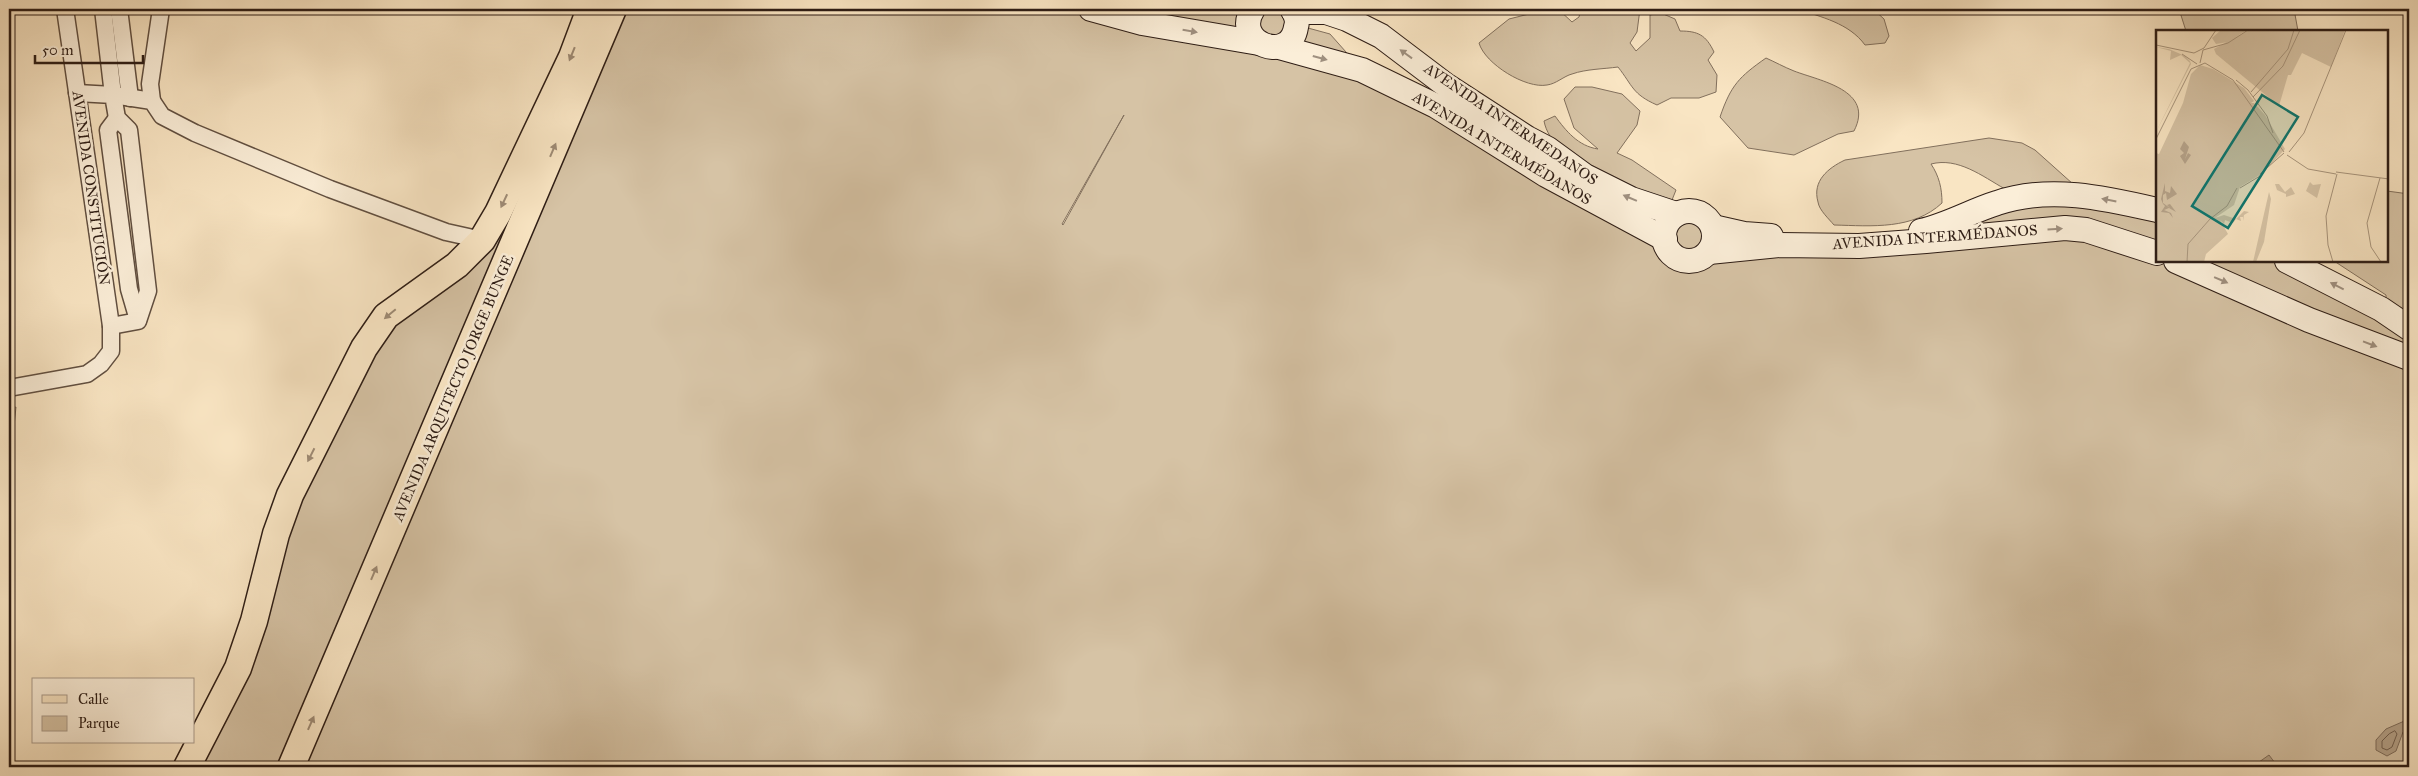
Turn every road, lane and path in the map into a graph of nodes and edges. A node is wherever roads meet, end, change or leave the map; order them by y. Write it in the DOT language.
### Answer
graph roads {
  1 [pos="65,9"];
  2 [pos="103,9"];
  3 [pos="119,9"];
  4 [pos="161,9"];
  5 [pos="590,9"];
  6 [pos="613,9"];
  7 [pos="1091,9"];
  8 [pos="1253,9"];
  9 [pos="1294,10"];
  10 [pos="1269,45"];
  11 [pos="76,93"];
  12 [pos="113,95"];
  13 [pos="130,98"];
  14 [pos="152,101"];
  15 [pos="2156,210"];
  16 [pos="1676,214"];
  17 [pos="1713,228"];
  18 [pos="1665,239"];
  19 [pos="482,240"];
  20 [pos="1709,252"];
  21 [pos="2156,253"];
  22 [pos="2178,262"];
  23 [pos="2289,262"];
  24 [pos="111,326"];
  25 [pos="2409,328"];
  26 [pos="2409,358"];
  27 [pos="9,388"];
  28 [pos="188,767"];
  29 [pos="291,767"];
  1 -- 11 [label="street, AVENIDA CONSTITUCIÓN"];
  2 -- 12 [label="street"];
  3 -- 13 [label="street"];
  4 -- 14 [label="street"];
  5 -- 19 [label="main road, one-way"];
  29 -- 6 [label="main road, AVENIDA ARQUITECTO JORGE BUNGE, one-way"];
  7 -- 10 [label="main road, AVENIDA INTERMÉDANOS, one-way"];
  8 -- 10 [label="main road"];
  9 -- 10 [label="main road"];
  16 -- 9 [label="main road, AVENIDA INTERMEDANOS, one-way"];
  10 -- 18 [label="main road, AVENIDA INTERMÉDANOS, one-way"];
  11 -- 12 [label="street"];
  11 -- 24 [label="street, AVENIDA CONSTITUCIÓN"];
  12 -- 13 [label="street"];
  12 -- 24 [label="street"];
  13 -- 14 [label="street"];
  14 -- 19 [label="street"];
  15 -- 17 [label="main road, AVENIDA INTERMÉDANOS, one-way"];
  16 -- 17 [label="main road"];
  16 -- 18 [label="main road"];
  17 -- 20 [label="main road"];
  18 -- 20 [label="main road"];
  19 -- 28 [label="main road, one-way"];
  20 -- 21 [label="main road, AVENIDA INTERMÉDANOS, one-way"];
  22 -- 26 [label="main road, one-way"];
  25 -- 23 [label="main road, one-way"];
  24 -- 27 [label="street, AVENIDA CONSTITUCIÓN"];
}
